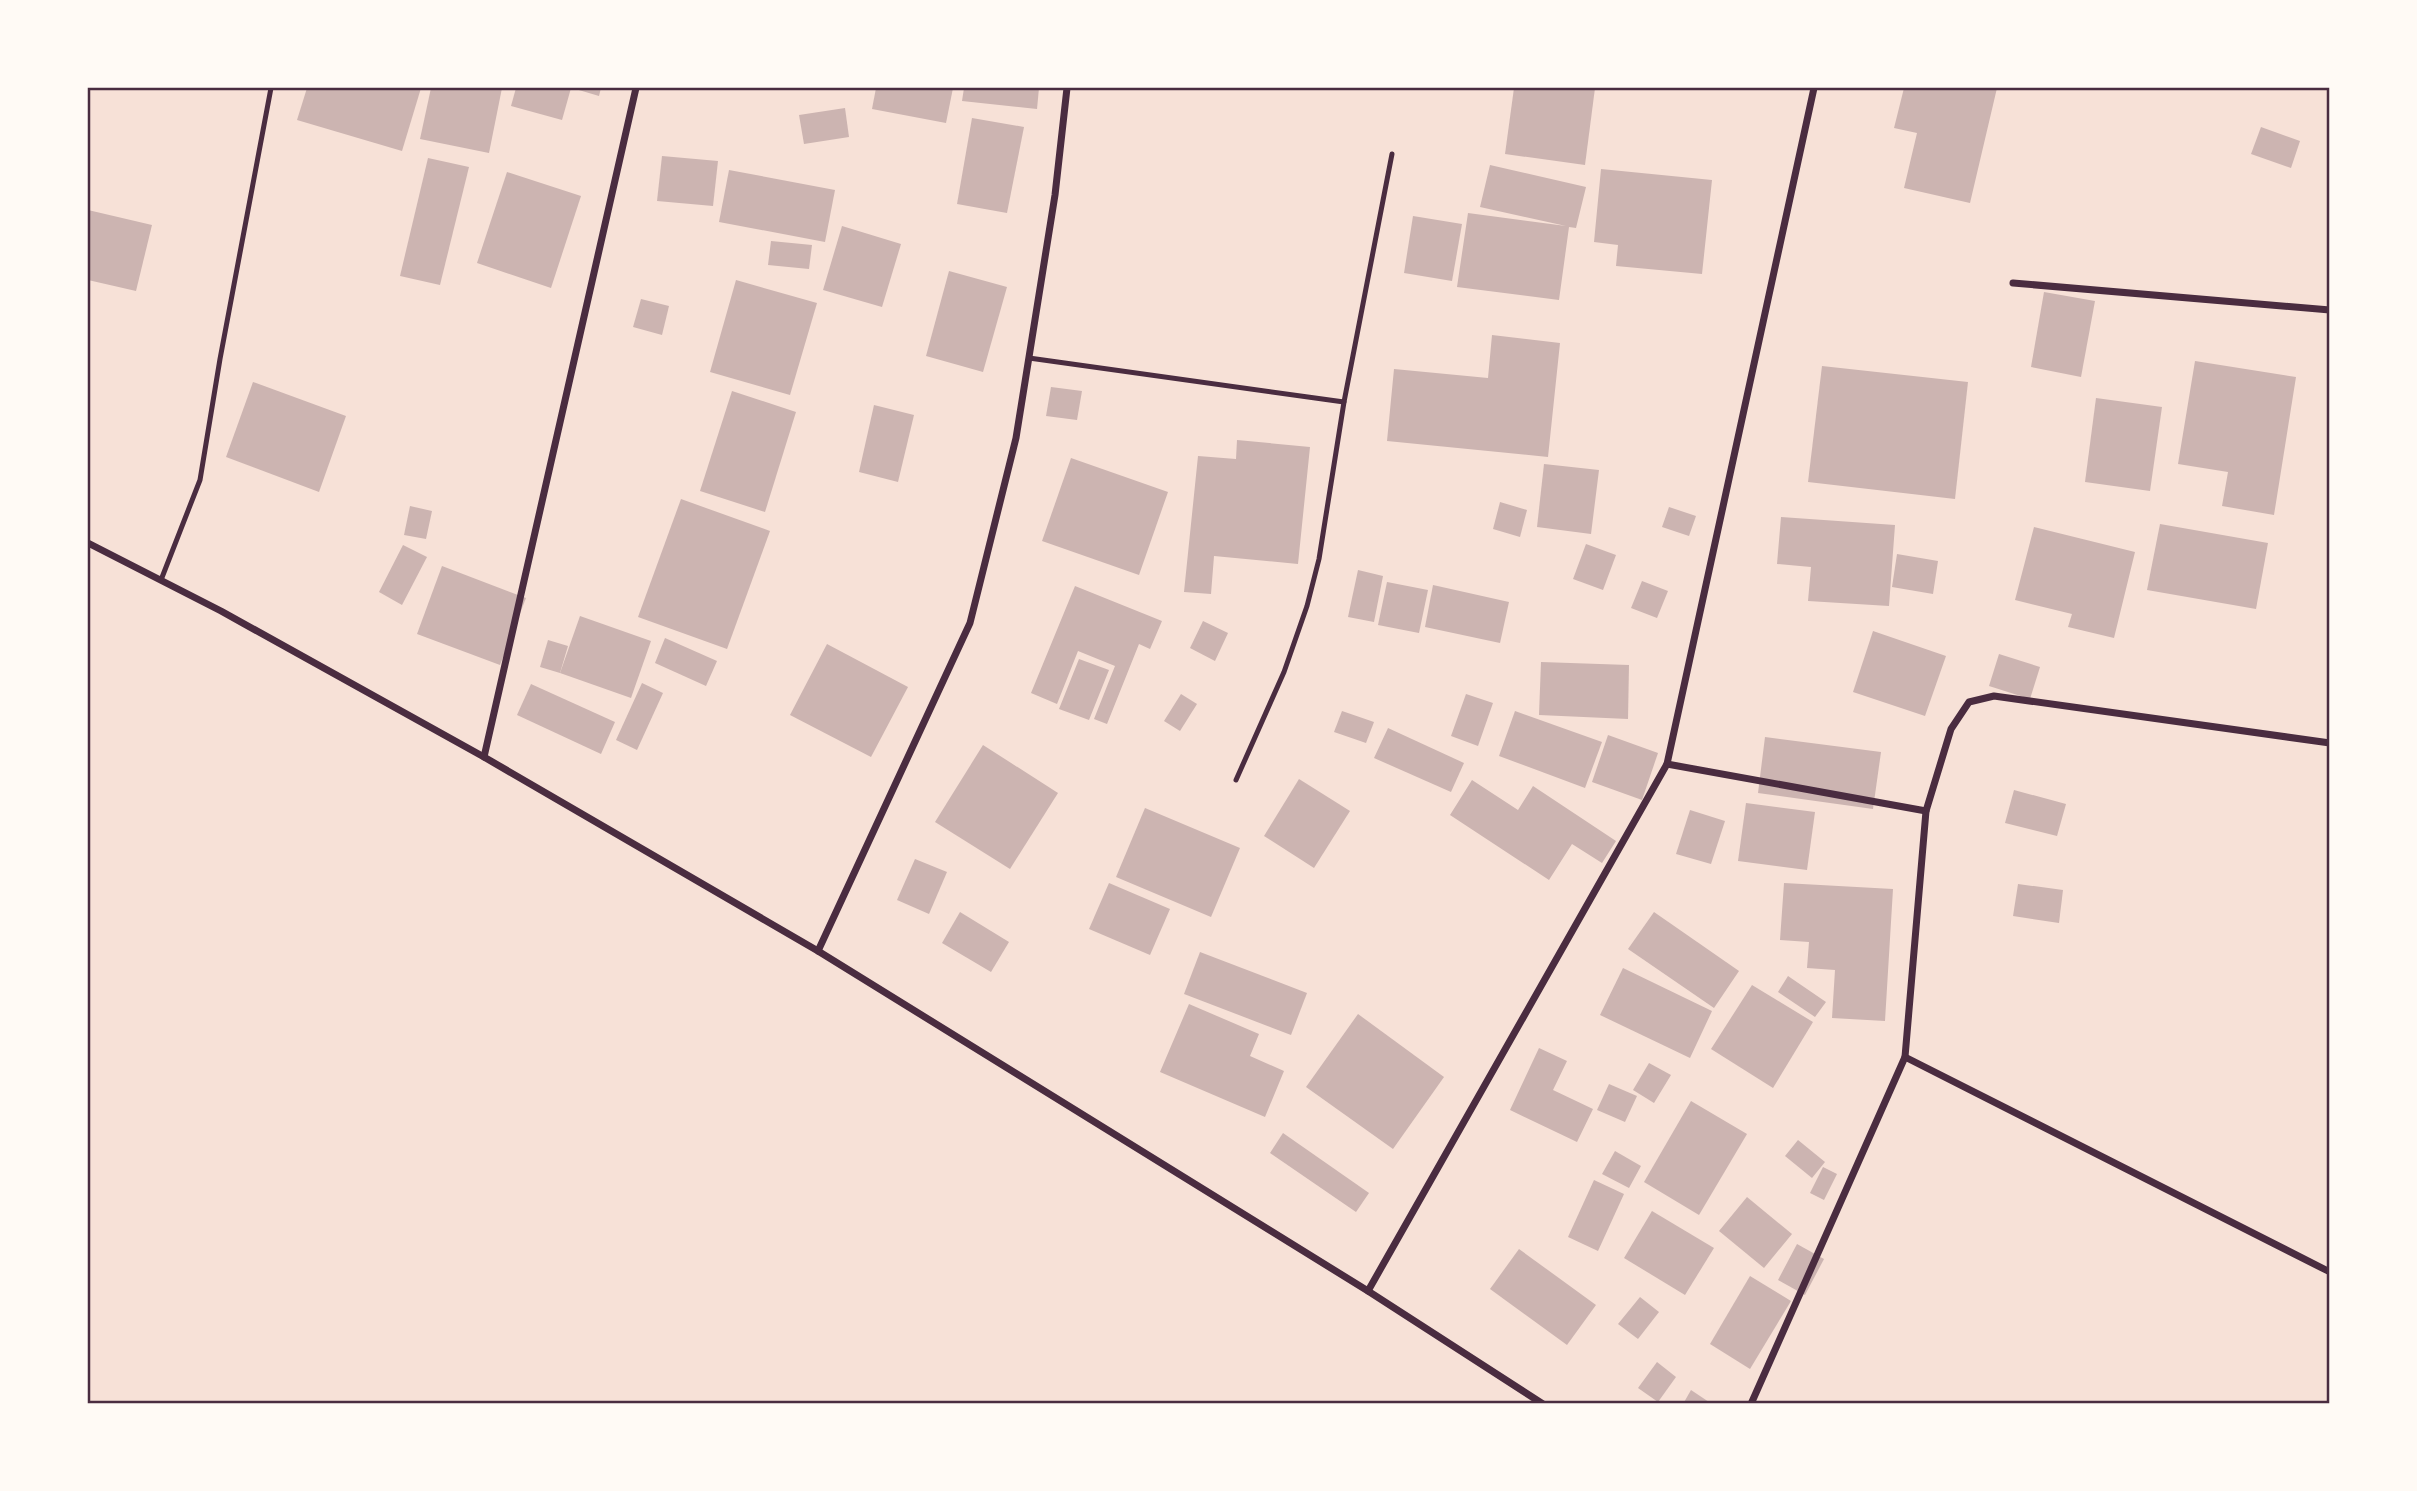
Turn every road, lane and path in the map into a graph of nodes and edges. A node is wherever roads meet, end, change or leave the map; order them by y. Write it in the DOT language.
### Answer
graph roads {
  1 [pos="271,88"];
  2 [pos="636,88"];
  3 [pos="1067,88"];
  4 [pos="1814,88"];
  5 [pos="1392,154"];
  6 [pos="2012,283"];
  7 [pos="2329,310"];
  8 [pos="1029,358"];
  9 [pos="1344,402"];
  10 [pos="88,543"];
  11 [pos="161,580"];
  12 [pos="2329,743"];
  13 [pos="484,757"];
  14 [pos="1667,764"];
  15 [pos="1236,780"];
  16 [pos="1926,811"];
  17 [pos="818,951"];
  18 [pos="1905,1057"];
  19 [pos="2329,1272"];
  20 [pos="1368,1291"];
  21 [pos="1543,1404"];
  22 [pos="1751,1404"];
  1 -- 11 [label="lane"];
  2 -- 13 [label="street"];
  3 -- 8 [label="street"];
  4 -- 14 [label="street"];
  5 -- 9 [label="lane"];
  6 -- 7 [label="street"];
  8 -- 9 [label="lane"];
  8 -- 17 [label="street"];
  9 -- 15 [label="lane"];
  10 -- 11 [label="street"];
  11 -- 13 [label="street"];
  12 -- 16 [label="street"];
  13 -- 17 [label="street"];
  14 -- 16 [label="street"];
  14 -- 20 [label="street"];
  16 -- 18 [label="street"];
  17 -- 20 [label="street"];
  18 -- 19 [label="street"];
  18 -- 22 [label="street"];
  20 -- 21 [label="street"];
}
